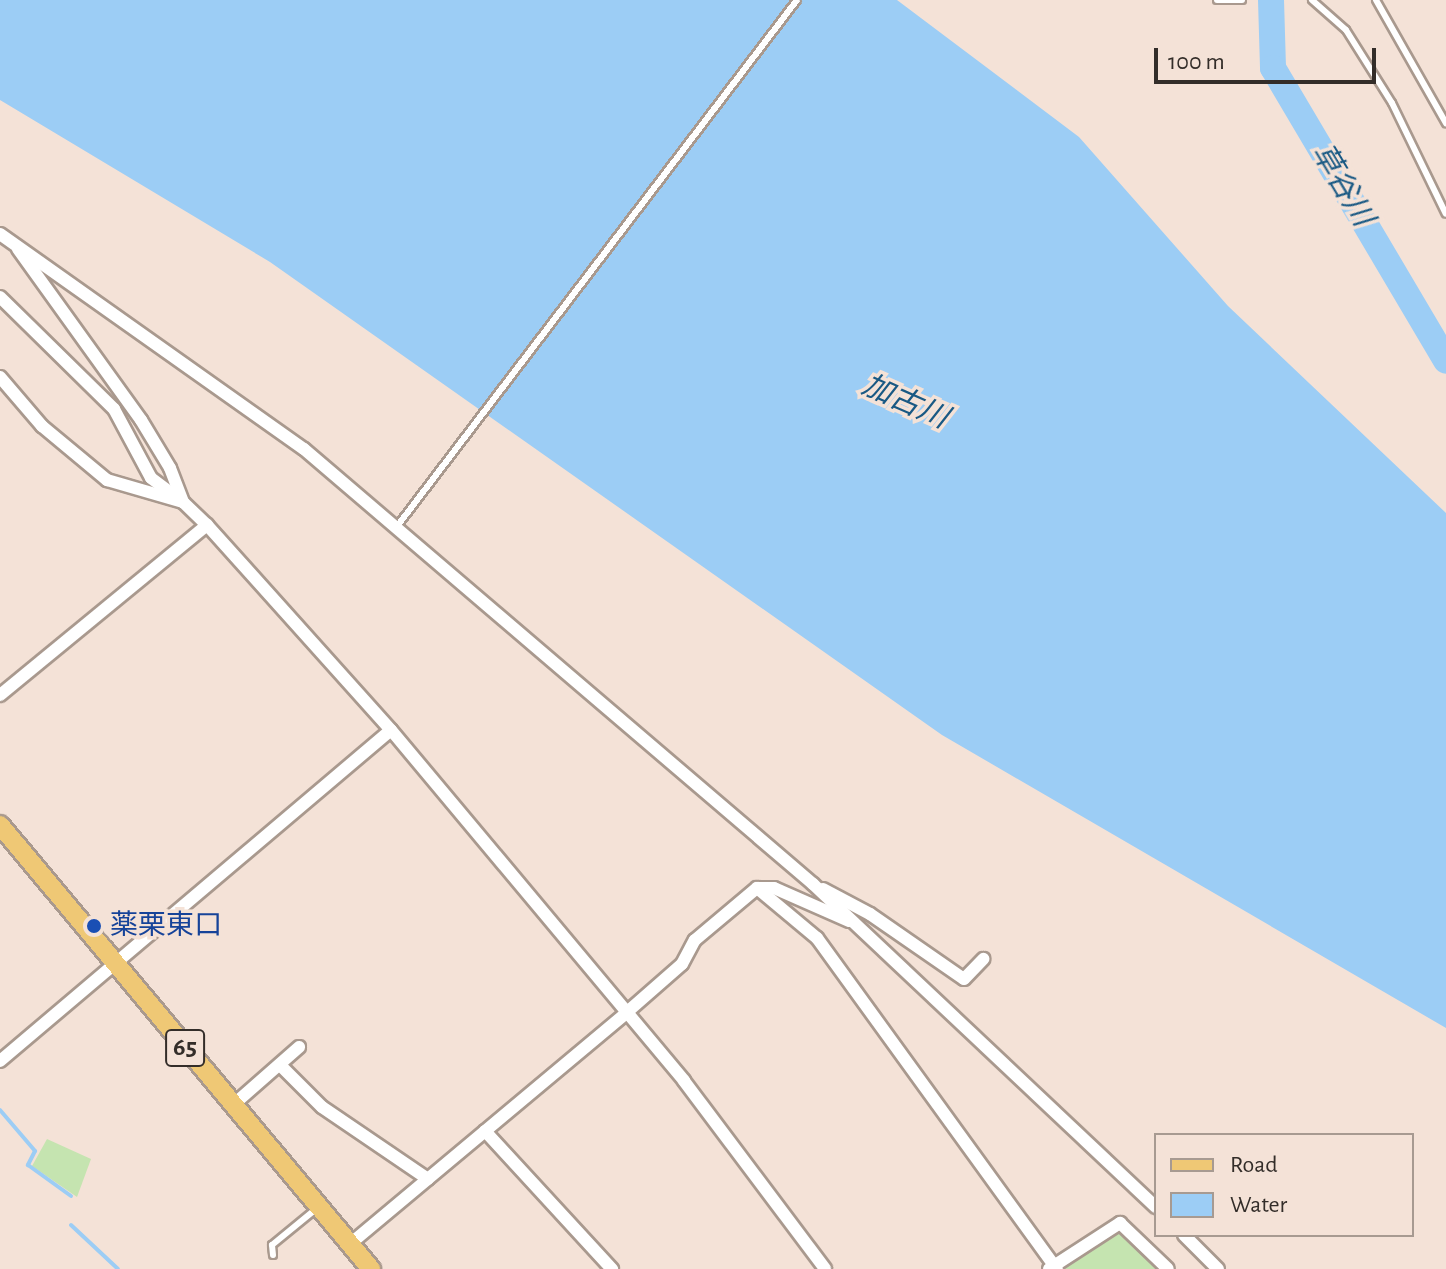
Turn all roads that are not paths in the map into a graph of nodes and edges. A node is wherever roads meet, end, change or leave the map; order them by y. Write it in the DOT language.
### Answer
graph roads {
  1 [pos="797,0"];
  2 [pos="1217,0"];
  3 [pos="1241,0"];
  4 [pos="1312,0"];
  5 [pos="1376,0"];
  6 [pos="1446,123"];
  7 [pos="1446,214"];
  8 [pos="0,234"];
  9 [pos="14,243"];
  10 [pos="0,297"];
  11 [pos="0,377"];
  12 [pos="183,502"];
  13 [pos="207,525"];
  14 [pos="395,529"];
  15 [pos="0,695"];
  16 [pos="391,730"];
  17 [pos="0,825"];
  18 [pos="813,884"];
  19 [pos="757,888"];
  20 [pos="852,922"];
  21 [pos="983,959"];
  22 [pos="116,964"];
  23 [pos="626,1013"];
  24 [pos="299,1047"];
  25 [pos="0,1061"];
  26 [pos="280,1065"];
  27 [pos="233,1105"];
  28 [pos="485,1131"];
  29 [pos="428,1179"];
  30 [pos="1154,1205"];
  31 [pos="318,1207"];
  32 [pos="1186,1237"];
  33 [pos="350,1244"];
  34 [pos="273,1255"];
  35 [pos="1053,1268"];
  36 [pos="371,1269"];
  37 [pos="612,1269"];
  38 [pos="825,1269"];
  39 [pos="1168,1269"];
  40 [pos="1218,1269"];
  1 -- 14 [label="lane"];
  2 -- 3 [label="lane"];
  4 -- 7 [label="lane"];
  5 -- 6 [label="lane"];
  8 -- 9 [label="street"];
  9 -- 12 [label="street"];
  9 -- 14 [label="street"];
  10 -- 12 [label="street"];
  11 -- 12 [label="street"];
  12 -- 13 [label="street"];
  13 -- 15 [label="street"];
  13 -- 16 [label="street"];
  14 -- 18 [label="street"];
  16 -- 22 [label="street"];
  16 -- 23 [label="street"];
  17 -- 22 [label="main road, 65"];
  18 -- 20 [label="street"];
  18 -- 21 [label="street"];
  19 -- 20 [label="street"];
  19 -- 23 [label="street"];
  19 -- 35 [label="street"];
  20 -- 30 [label="street"];
  22 -- 25 [label="street"];
  22 -- 27 [label="main road, 65"];
  23 -- 28 [label="street"];
  23 -- 38 [label="street"];
  24 -- 26 [label="street"];
  26 -- 27 [label="street"];
  26 -- 29 [label="street"];
  27 -- 31 [label="main road, 65"];
  28 -- 29 [label="street"];
  28 -- 37 [label="street"];
  29 -- 33 [label="street"];
  31 -- 33 [label="main road, 65"];
  31 -- 34 [label="lane"];
  32 -- 40 [label="street"];
  33 -- 36 [label="main road, 65"];
  35 -- 39 [label="street"];
}
